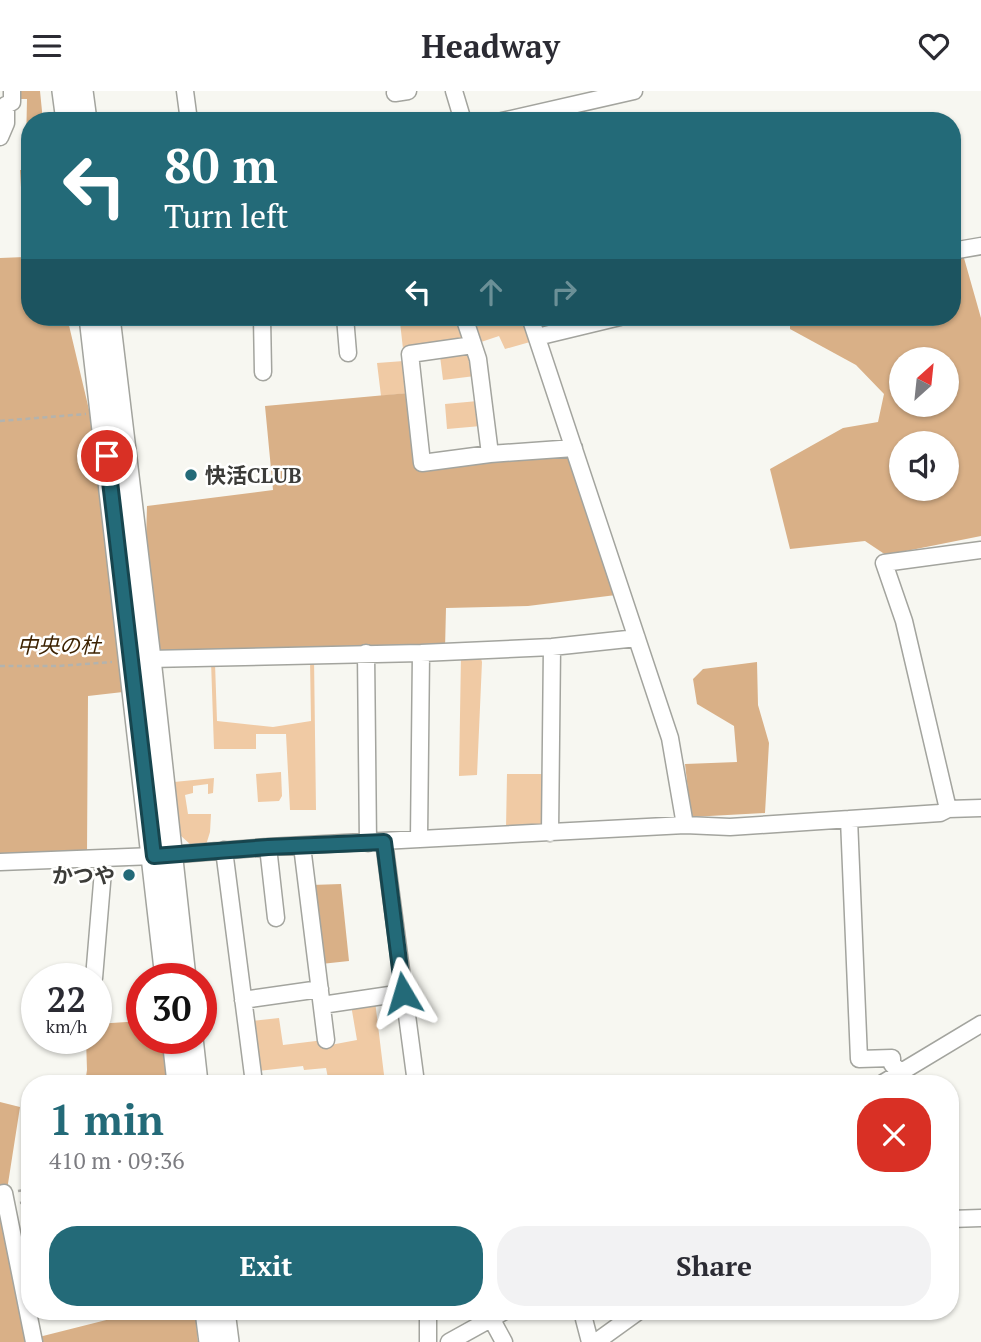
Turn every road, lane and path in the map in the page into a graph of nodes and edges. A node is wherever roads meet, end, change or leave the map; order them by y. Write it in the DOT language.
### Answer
graph roads {
  1 [pos="52,91"];
  2 [pos="64,91"];
  3 [pos="81,91"];
  4 [pos="94,91"];
  5 [pos="185,91"];
  6 [pos="454,91"];
  7 [pos="634,91"];
  8 [pos="8,101"];
  9 [pos="29,103"];
  10 [pos="54,112"];
  11 [pos="67,112"];
  12 [pos="84,112"];
  13 [pos="96,112"];
  14 [pos="188,112"];
  15 [pos="460,112"];
  16 [pos="542,112"];
  17 [pos="0,137"];
  18 [pos="981,246"];
  19 [pos="961,249"];
  20 [pos="82,326"];
  21 [pos="92,326"];
  22 [pos="109,326"];
  23 [pos="121,326"];
  24 [pos="262,326"];
  25 [pos="346,326"];
  26 [pos="467,326"];
  27 [pos="533,326"];
  28 [pos="583,326"];
  29 [pos="537,337"];
  30 [pos="473,345"];
  31 [pos="348,353"];
  32 [pos="263,372"];
  33 [pos="97,410"];
  34 [pos="0,421"];
  35 [pos="574,448"];
  36 [pos="490,454"];
  37 [pos="134,538"];
  38 [pos="981,549"];
  39 [pos="637,638"];
  40 [pos="552,647"];
  41 [pos="366,653"];
  42 [pos="421,653"];
  43 [pos="149,659"];
  44 [pos="122,661"];
  45 [pos="0,666"];
  46 [pos="981,808"];
  47 [pos="948,809"];
  48 [pos="849,819"];
  49 [pos="685,825"];
  50 [pos="550,833"];
  51 [pos="419,839"];
  52 [pos="376,842"];
  53 [pos="302,846"];
  54 [pos="268,847"];
  55 [pos="224,850"];
  56 [pos="162,855"];
  57 [pos="104,859"];
  58 [pos="0,862"];
  59 [pos="276,918"];
  60 [pos="95,963"];
  61 [pos="166,963"];
  62 [pos="181,963"];
  63 [pos="403,993"];
  64 [pos="321,997"];
  65 [pos="243,1000"];
  66 [pos="981,1024"];
  67 [pos="326,1040"];
  68 [pos="176,1054"];
  69 [pos="193,1054"];
  70 [pos="900,1072"];
  71 [pos="178,1075"];
  72 [pos="195,1075"];
  73 [pos="253,1075"];
  74 [pos="415,1075"];
  75 [pos="895,1075"];
  76 [pos="0,1194"];
  77 [pos="981,1218"];
  78 [pos="959,1219"];
  79 [pos="21,1277"];
  80 [pos="30,1320"];
  81 [pos="208,1320"];
  82 [pos="224,1320"];
  83 [pos="428,1320"];
  84 [pos="484,1320"];
  85 [pos="497,1320"];
  86 [pos="584,1320"];
  87 [pos="627,1320"];
  88 [pos="34,1342"];
  89 [pos="211,1342"];
  90 [pos="227,1342"];
  91 [pos="428,1342"];
  92 [pos="449,1342"];
  93 [pos="504,1342"];
  94 [pos="590,1342"];
  95 [pos="596,1342"];
  1 -- 10 [label="highway"];
  2 -- 11 [label="highway"];
  3 -- 12 [label="highway"];
  4 -- 13 [label="highway"];
  5 -- 14 [label="street"];
  6 -- 15 [label="street"];
  7 -- 16 [label="street"];
  8 -- 9 [label="street"];
  8 -- 17 [label="street"];
  18 -- 19 [label="street"];
  20 -- 33 [label="highway"];
  21 -- 33 [label="highway"];
  22 -- 37 [label="highway"];
  23 -- 37 [label="highway"];
  24 -- 32 [label="street"];
  25 -- 31 [label="street"];
  26 -- 30 [label="street"];
  27 -- 29 [label="street"];
  28 -- 29 [label="street"];
  29 -- 35 [label="street"];
  30 -- 36 [label="street"];
  30 -- 36 [label="street"];
  33 -- 34 [label="path"];
  33 -- 56 [label="highway"];
  35 -- 36 [label="street"];
  35 -- 39 [label="street"];
  37 -- 43 [label="highway"];
  38 -- 47 [label="street"];
  39 -- 40 [label="street"];
  39 -- 49 [label="street"];
  40 -- 42 [label="street"];
  40 -- 50 [label="street"];
  41 -- 42 [label="street"];
  41 -- 43 [label="street"];
  41 -- 52 [label="street"];
  42 -- 51 [label="street"];
  43 -- 56 [label="highway"];
  44 -- 45 [label="path"];
  46 -- 47 [label="street"];
  47 -- 48 [label="street"];
  48 -- 49 [label="street"];
  48 -- 70 [label="street"];
  49 -- 50 [label="street"];
  50 -- 51 [label="street"];
  51 -- 52 [label="street"];
  52 -- 53 [label="street"];
  52 -- 63 [label="street"];
  53 -- 54 [label="street"];
  53 -- 64 [label="street"];
  54 -- 55 [label="street"];
  54 -- 59 [label="street"];
  55 -- 56 [label="street"];
  55 -- 65 [label="street"];
  56 -- 57 [label="street"];
  56 -- 61 [label="highway"];
  56 -- 62 [label="highway"];
  57 -- 58 [label="street"];
  57 -- 60 [label="street"];
  63 -- 64 [label="street"];
  63 -- 74 [label="street"];
  64 -- 65 [label="street"];
  64 -- 67 [label="street"];
  65 -- 73 [label="street"];
  66 -- 70 [label="street"];
  68 -- 71 [label="highway"];
  69 -- 72 [label="highway"];
  70 -- 75 [label="street"];
  76 -- 79 [label="street"];
  77 -- 78 [label="street"];
  80 -- 88 [label="street"];
  81 -- 89 [label="highway"];
  82 -- 90 [label="highway"];
  83 -- 91 [label="street"];
  84 -- 92 [label="street"];
  85 -- 93 [label="street"];
  86 -- 94 [label="street"];
  87 -- 95 [label="street"];
}
